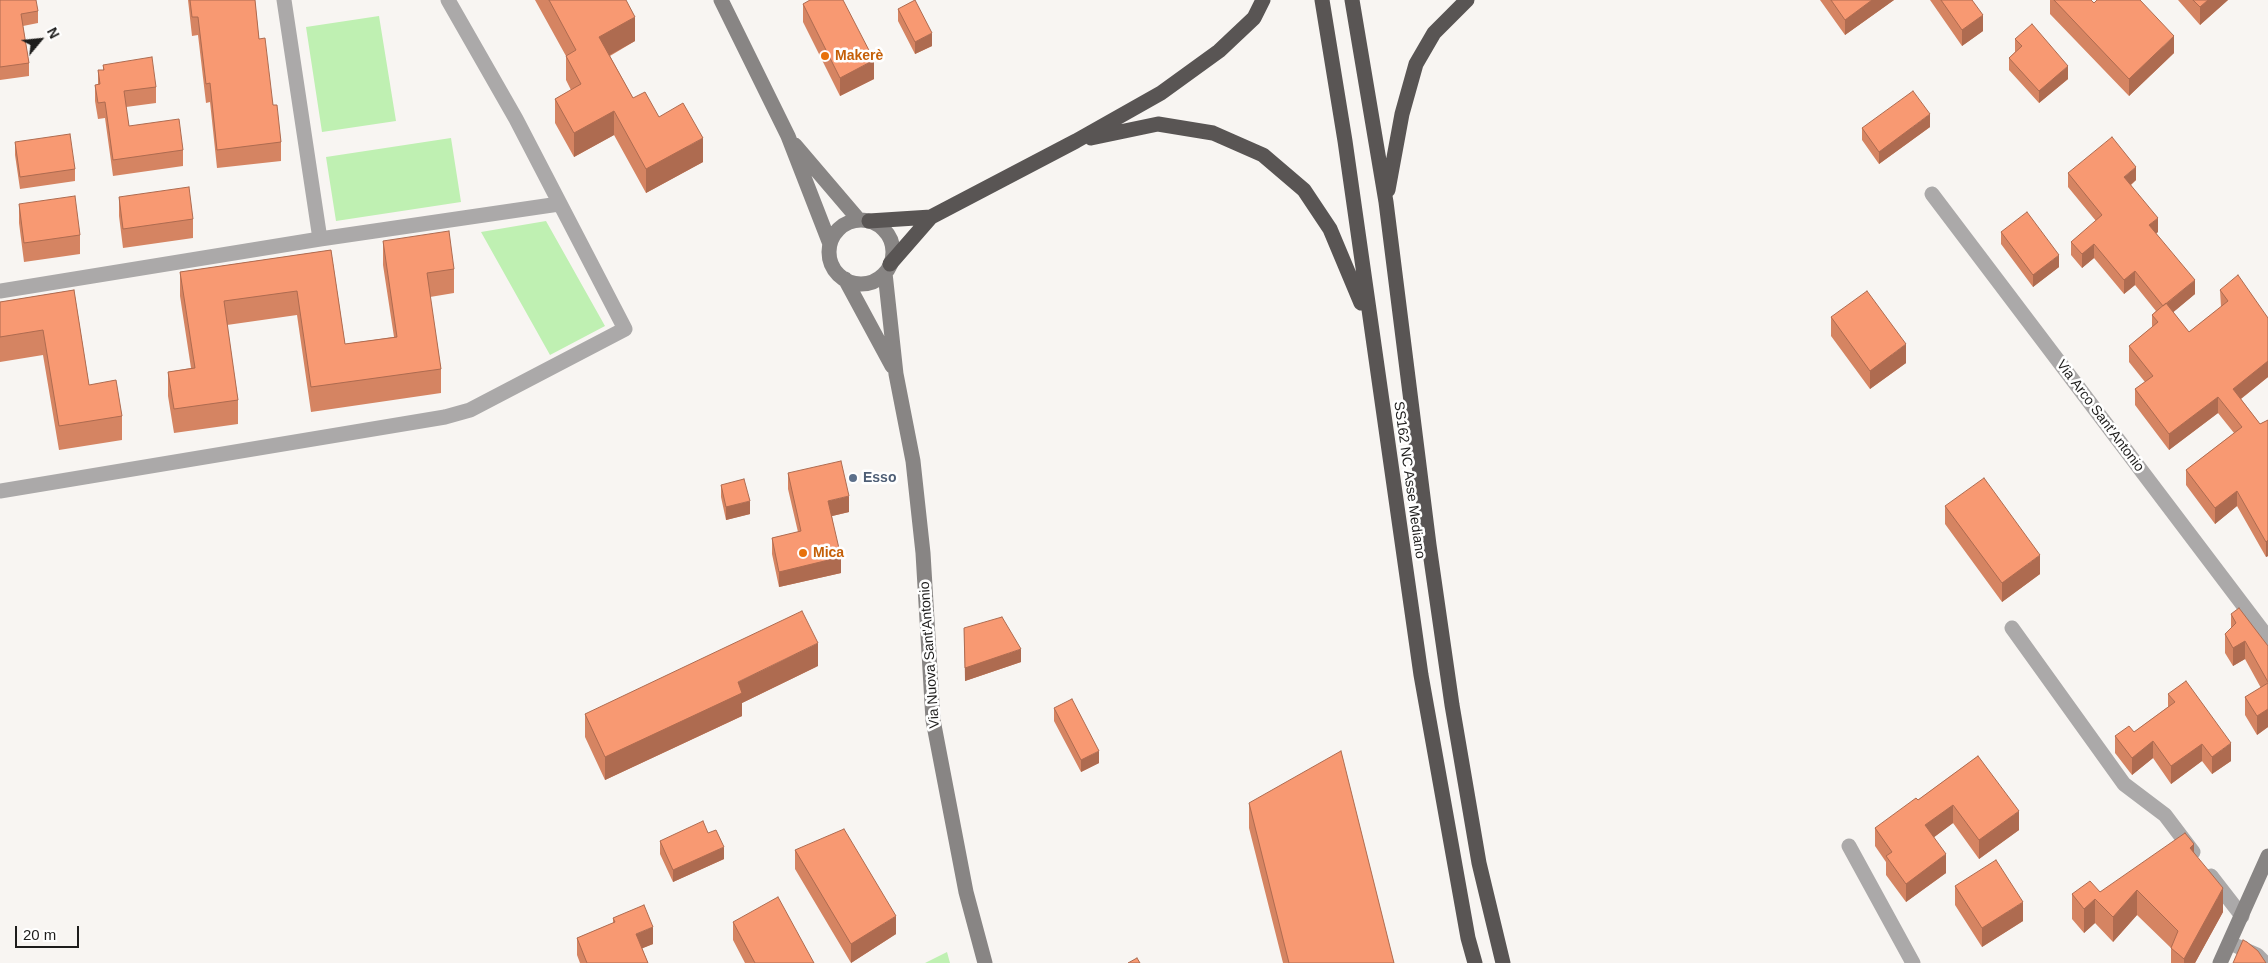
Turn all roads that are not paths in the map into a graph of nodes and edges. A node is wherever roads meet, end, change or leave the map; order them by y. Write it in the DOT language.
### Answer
graph roads {
  1 [pos="284,0"];
  2 [pos="448,0"];
  3 [pos="721,0"];
  4 [pos="1263,0"];
  5 [pos="1322,0"];
  6 [pos="1352,0"];
  7 [pos="1467,0"];
  8 [pos="788,136"];
  9 [pos="1076,142"];
  10 [pos="1932,194"];
  11 [pos="1386,202"];
  12 [pos="559,204"];
  13 [pos="931,217"];
  14 [pos="864,220"];
  15 [pos="320,239"];
  16 [pos="830,244"];
  17 [pos="888,268"];
  18 [pos="844,279"];
  19 [pos="0,291"];
  20 [pos="1371,328"];
  21 [pos="896,374"];
  22 [pos="0,491"];
  23 [pos="2012,628"];
  24 [pos="2268,638"];
  25 [pos="1848,846"];
  26 [pos="2268,856"];
  27 [pos="2242,916"];
  28 [pos="2230,943"];
  29 [pos="985,963"];
  30 [pos="1475,963"];
  31 [pos="1503,963"];
  32 [pos="1913,963"];
  33 [pos="2220,963"];
  34 [pos="2265,963"];
  1 -- 15 [label="street"];
  2 -- 12 [label="street"];
  3 -- 8 [label="street, Via Nuova Sant'Antonio"];
  4 -- 9 [label="highway"];
  5 -- 20 [label="highway, SS162 NC Asse Mediano"];
  6 -- 11 [label="highway, SS162 NC Asse Mediano"];
  7 -- 11 [label="highway"];
  8 -- 14 [label="street, Via Nuova Sant'Antonio"];
  8 -- 16 [label="street, Via Nuova Sant'Antonio"];
  9 -- 13 [label="highway"];
  9 -- 20 [label="highway"];
  10 -- 24 [label="street, Via Arco Sant'Antonio"];
  11 -- 31 [label="highway, SS162 NC Asse Mediano"];
  12 -- 15 [label="street"];
  12 -- 22 [label="street"];
  13 -- 14 [label="highway"];
  13 -- 17 [label="highway"];
  14 -- 16 [label="street"];
  14 -- 17 [label="street, Via Nuova Sant'Antonio"];
  15 -- 19 [label="street"];
  16 -- 18 [label="street, Via Nuova Sant'Antonio"];
  17 -- 18 [label="street"];
  17 -- 21 [label="street, Via Nuova Sant'Antonio"];
  18 -- 21 [label="street, Via Nuova Sant'Antonio"];
  20 -- 30 [label="highway, SS162 NC Asse Mediano"];
  21 -- 29 [label="street, Via Nuova Sant'Antonio"];
  23 -- 27 [label="street"];
  25 -- 32 [label="street"];
  26 -- 27 [label="street"];
  27 -- 28 [label="street"];
  28 -- 33 [label="street"];
  28 -- 34 [label="street"];
}
